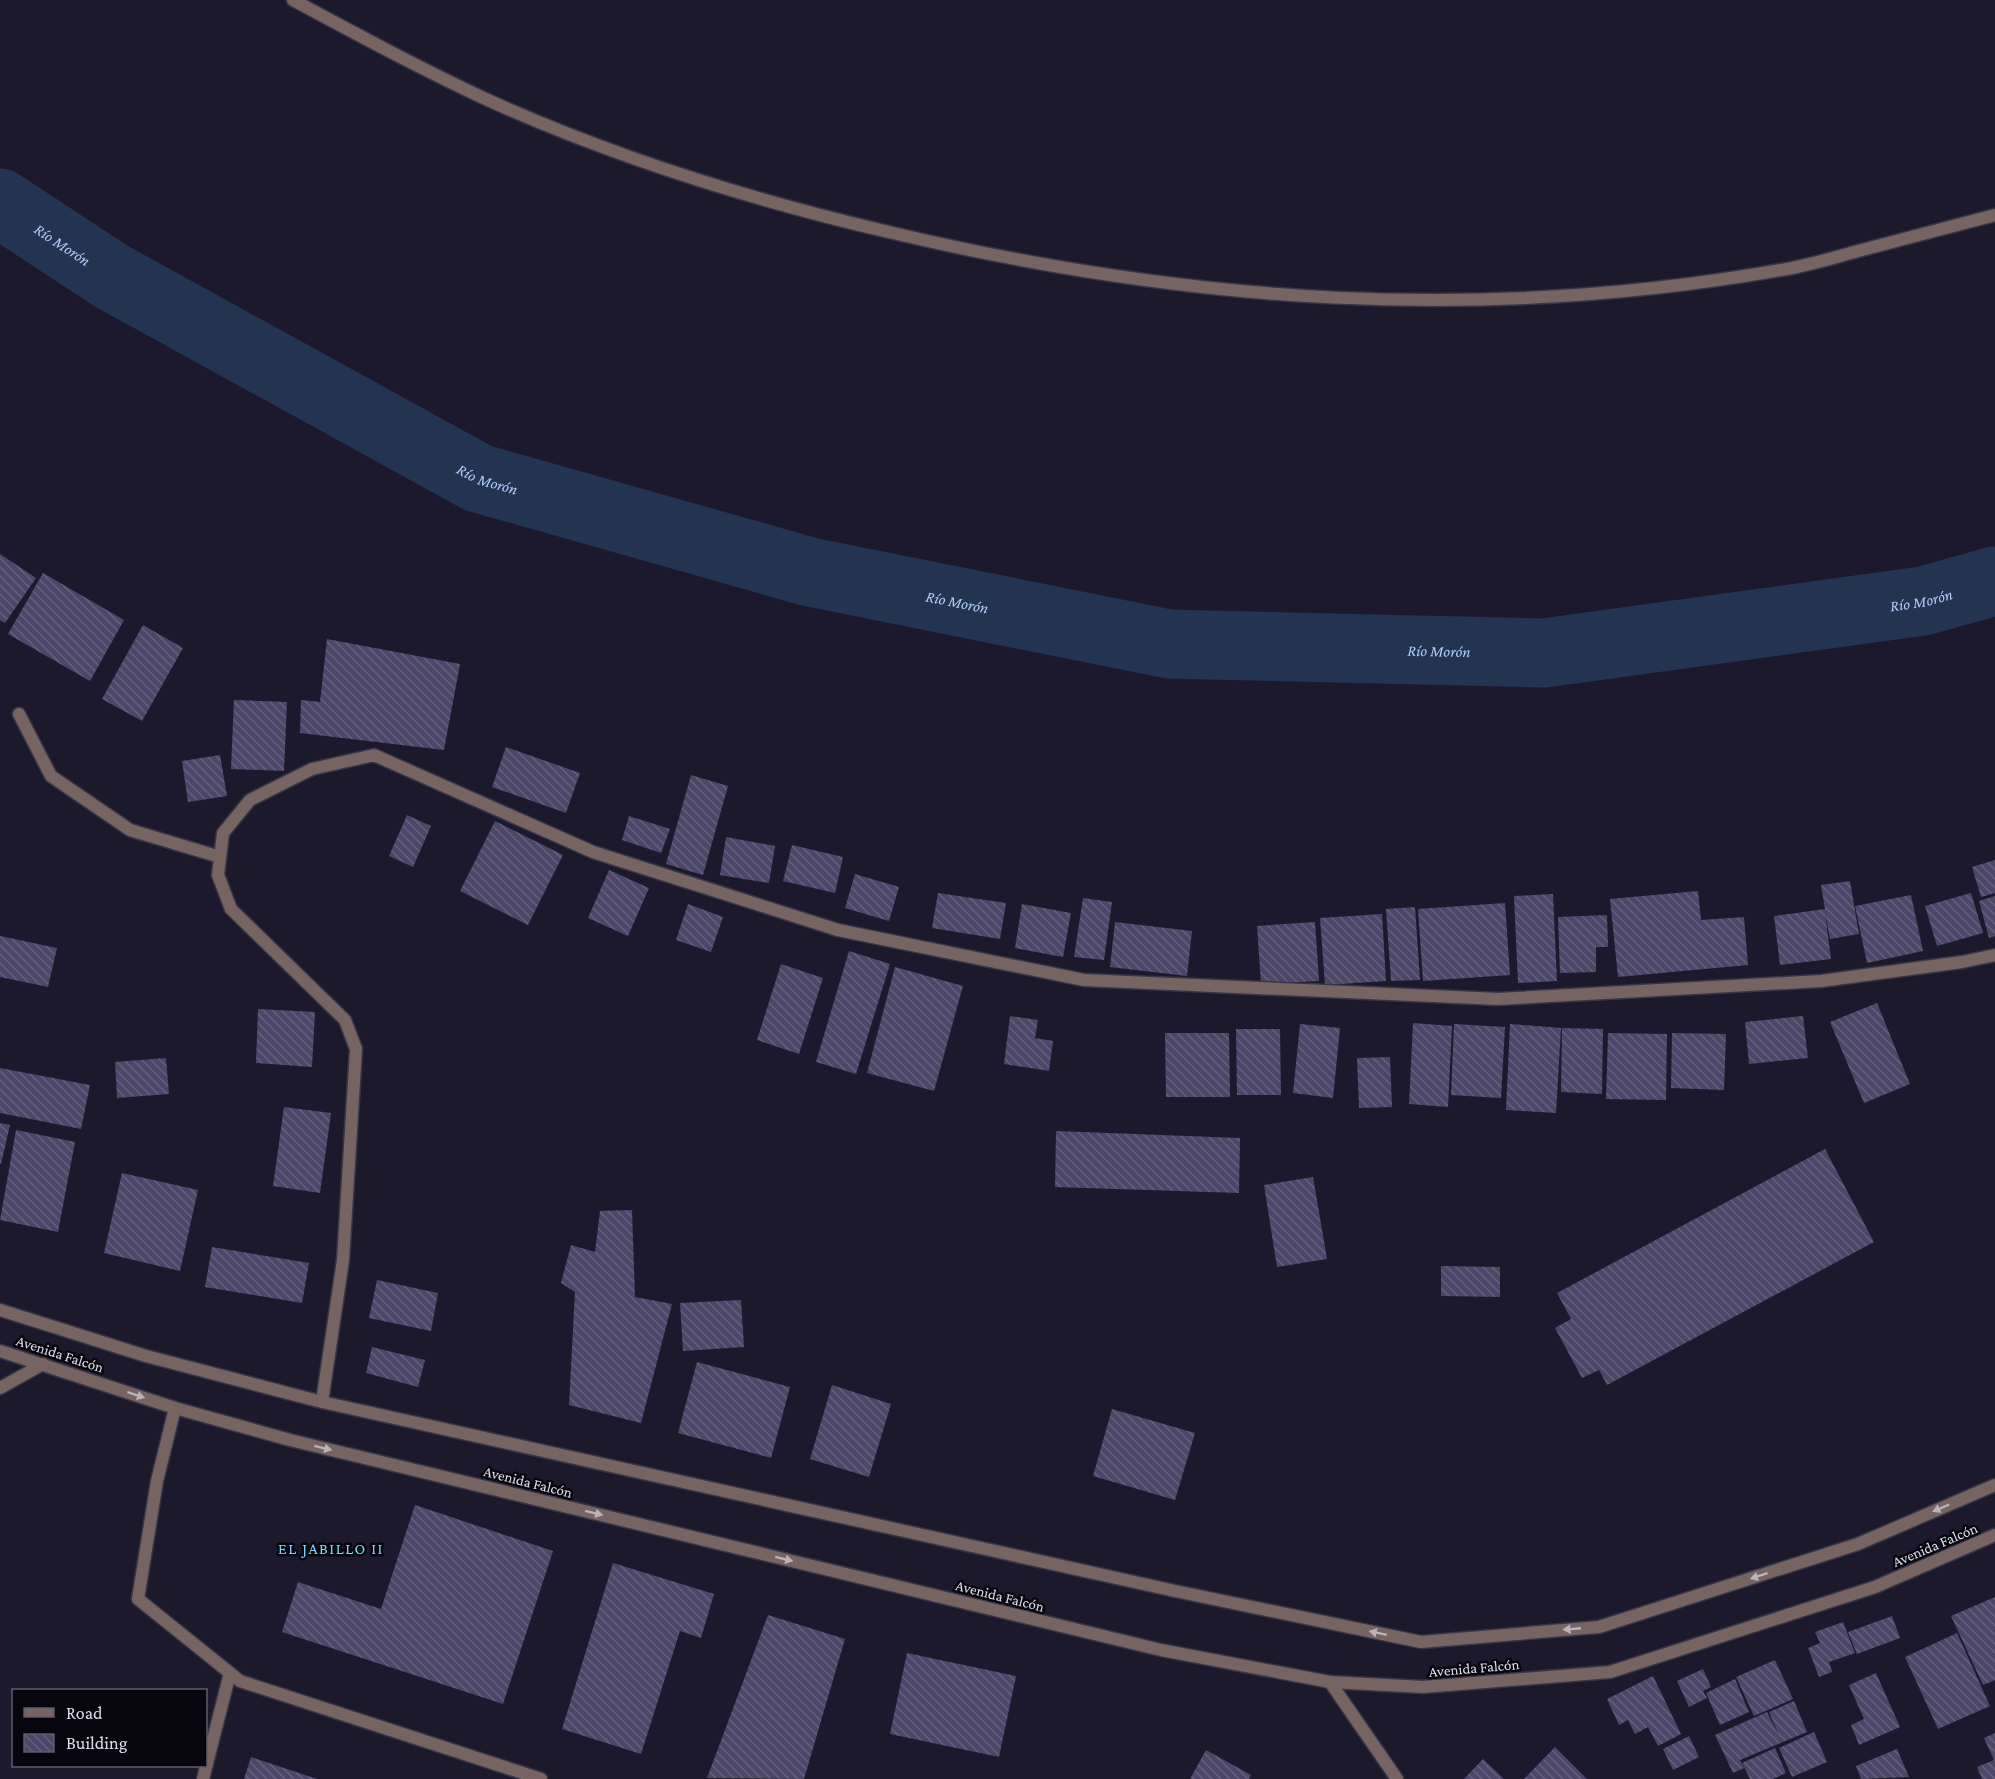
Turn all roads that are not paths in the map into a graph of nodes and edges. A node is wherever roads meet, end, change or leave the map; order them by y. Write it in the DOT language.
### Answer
graph roads {
  1 [pos="293,0"];
  2 [pos="1995,215"];
  3 [pos="19,714"];
  4 [pos="220,857"];
  5 [pos="1995,954"];
  6 [pos="0,1310"];
  7 [pos="0,1351"];
  8 [pos="43,1364"];
  9 [pos="0,1388"];
  10 [pos="322,1402"];
  11 [pos="175,1408"];
  12 [pos="1995,1485"];
  13 [pos="1995,1535"];
  14 [pos="230,1673"];
  15 [pos="1330,1682"];
  16 [pos="207,1763"];
  17 [pos="541,1779"];
  18 [pos="1397,1779"];
  1 -- 2 [label="street"];
  3 -- 4 [label="street"];
  4 -- 5 [label="street"];
  4 -- 10 [label="street"];
  6 -- 10 [label="street, Avenida Falcón"];
  7 -- 8 [label="street, Avenida Falcón"];
  8 -- 9 [label="street"];
  8 -- 11 [label="street, Avenida Falcón, one-way"];
  12 -- 10 [label="street, Avenida Falcón, one-way"];
  11 -- 14 [label="street"];
  11 -- 15 [label="street, Avenida Falcón, one-way"];
  13 -- 15 [label="street, Avenida Falcón"];
  14 -- 16 [label="street"];
  14 -- 17 [label="street"];
  15 -- 18 [label="street"];
}
